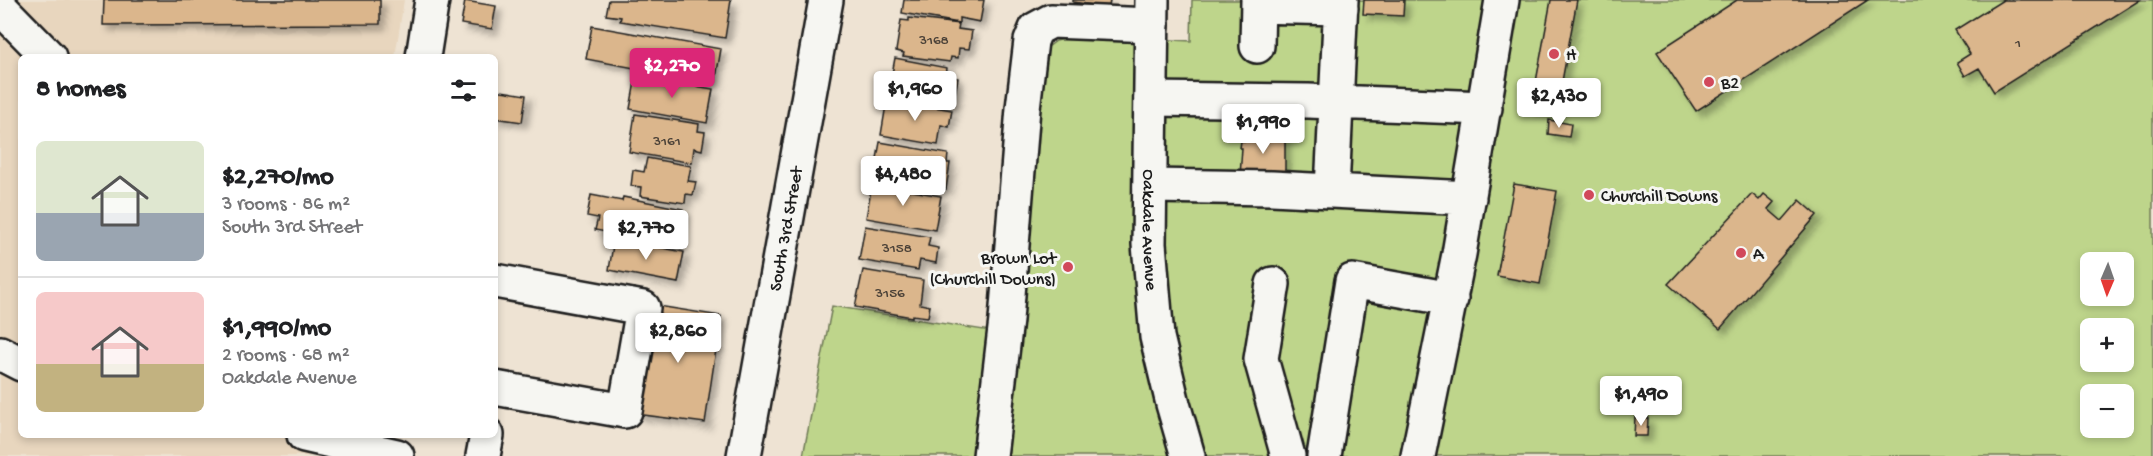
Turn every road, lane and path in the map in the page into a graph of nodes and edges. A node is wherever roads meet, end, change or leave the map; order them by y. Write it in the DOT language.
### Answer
graph roads {
  1 [pos="432,0"];
  2 [pos="826,0"];
  3 [pos="1502,0"];
  4 [pos="1258,3"];
  5 [pos="1341,4"];
  6 [pos="0,8"];
  7 [pos="1152,12"];
  8 [pos="1257,46"];
  9 [pos="46,54"];
  10 [pos="423,54"];
  11 [pos="1151,99"];
  12 [pos="1336,102"];
  13 [pos="1485,108"];
  14 [pos="1150,186"];
  15 [pos="1332,190"];
  16 [pos="1469,198"];
  17 [pos="498,282"];
  18 [pos="1273,284"];
  19 [pos="1451,298"];
  20 [pos="0,353"];
  21 [pos="18,362"];
  22 [pos="498,389"];
  23 [pos="318,438"];
  24 [pos="486,438"];
  25 [pos="355,446"];
  26 [pos="397,456"];
  27 [pos="483,456"];
  28 [pos="744,456"];
  29 [pos="990,456"];
  30 [pos="1188,456"];
  31 [pos="1288,456"];
  32 [pos="1324,456"];
  33 [pos="1418,456"];
  1 -- 10 [label="main road"];
  2 -- 28 [label="main road, South 3rd Street"];
  3 -- 13 [label="main road"];
  4 -- 5 [label="main road"];
  4 -- 8 [label="main road"];
  5 -- 12 [label="main road"];
  6 -- 9 [label="main road"];
  7 -- 11 [label="main road, Oakdale Avenue"];
  7 -- 29 [label="main road"];
  11 -- 12 [label="main road"];
  11 -- 14 [label="main road, Oakdale Avenue"];
  12 -- 13 [label="main road"];
  12 -- 15 [label="main road"];
  13 -- 16 [label="main road"];
  14 -- 15 [label="main road"];
  14 -- 30 [label="main road, Oakdale Avenue"];
  15 -- 16 [label="main road"];
  16 -- 19 [label="main road"];
  17 -- 22 [label="main road"];
  18 -- 31 [label="main road"];
  19 -- 32 [label="main road"];
  19 -- 33 [label="main road"];
  20 -- 21 [label="main road"];
  23 -- 25 [label="main road"];
  24 -- 27 [label="main road"];
  25 -- 26 [label="main road"];
}
